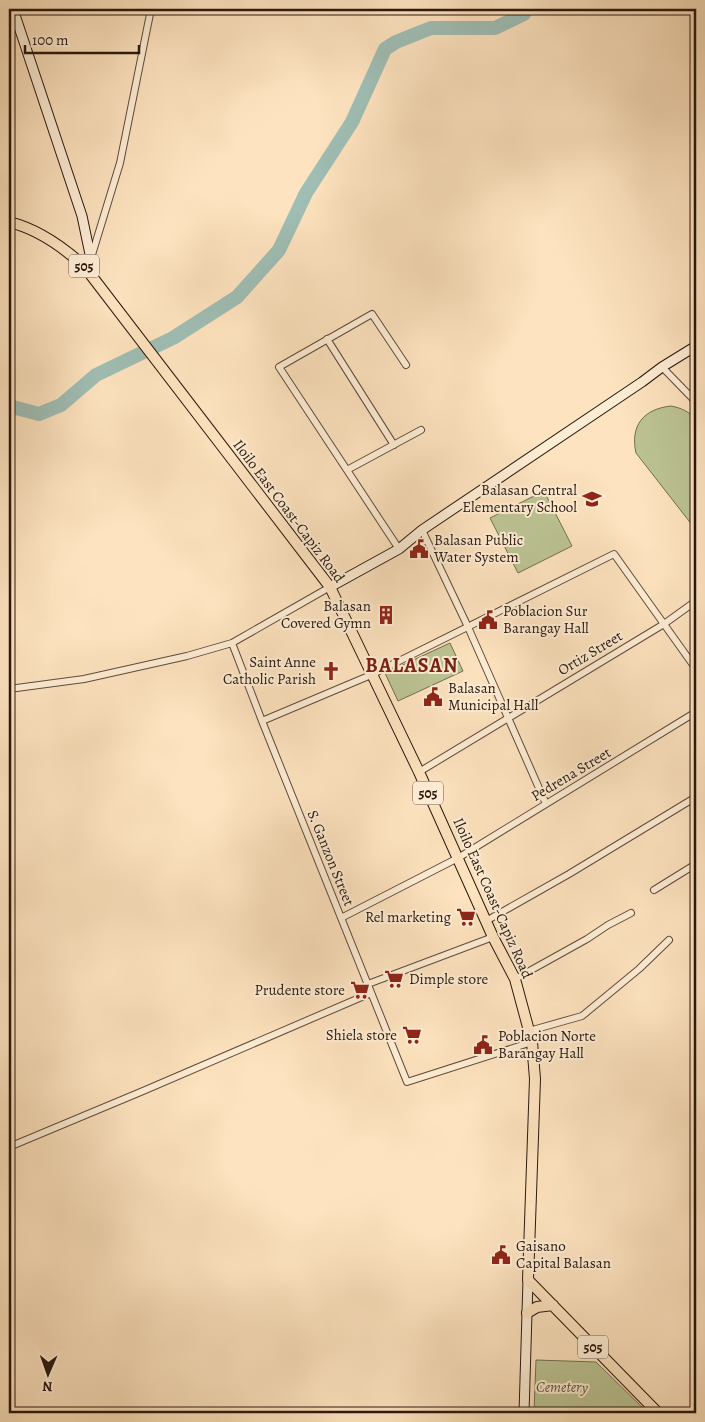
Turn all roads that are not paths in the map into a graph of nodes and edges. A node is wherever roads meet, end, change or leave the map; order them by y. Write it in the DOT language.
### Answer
graph roads {
  1 [pos="13,9"];
  2 [pos="151,9"];
  3 [pos="9,222"];
  4 [pos="88,263"];
  5 [pos="327,339"];
  6 [pos="696,346"];
  7 [pos="406,365"];
  8 [pos="662,367"];
  9 [pos="696,402"];
  10 [pos="421,430"];
  11 [pos="394,445"];
  12 [pos="347,470"];
  13 [pos="422,530"];
  14 [pos="399,549"];
  15 [pos="330,587"];
  16 [pos="696,600"];
  17 [pos="664,624"];
  18 [pos="468,627"];
  19 [pos="232,643"];
  20 [pos="696,669"];
  21 [pos="371,675"];
  22 [pos="9,689"];
  23 [pos="696,712"];
  24 [pos="508,717"];
  25 [pos="262,721"];
  26 [pos="419,772"];
  27 [pos="696,798"];
  28 [pos="546,804"];
  29 [pos="458,858"];
  30 [pos="696,864"];
  31 [pos="654,890"];
  32 [pos="631,913"];
  33 [pos="341,918"];
  34 [pos="486,921"];
  35 [pos="493,937"];
  36 [pos="669,940"];
  37 [pos="515,979"];
  38 [pos="368,984"];
  39 [pos="371,993"];
  40 [pos="529,1031"];
  41 [pos="532,1042"];
  42 [pos="9,1147"];
  43 [pos="528,1280"];
  44 [pos="553,1306"];
  45 [pos="527,1313"];
  46 [pos="524,1413"];
  47 [pos="658,1413"];
  1 -- 4 [label="street"];
  2 -- 4 [label="street"];
  3 -- 4 [label="main road, Iloilo East Coast-Capiz Road / 505"];
  4 -- 15 [label="main road, Iloilo East Coast-Capiz Road / 505"];
  5 -- 7 [label="street"];
  5 -- 11 [label="street"];
  5 -- 12 [label="street"];
  6 -- 8 [label="street"];
  8 -- 9 [label="street"];
  8 -- 13 [label="street"];
  10 -- 11 [label="street"];
  11 -- 12 [label="street"];
  12 -- 14 [label="street"];
  13 -- 14 [label="street"];
  13 -- 18 [label="street"];
  14 -- 15 [label="street"];
  15 -- 19 [label="street"];
  15 -- 21 [label="main road, Iloilo East Coast-Capiz Road / 505"];
  16 -- 17 [label="street, Ortiz Street"];
  17 -- 18 [label="street"];
  17 -- 20 [label="street"];
  17 -- 24 [label="street, Ortiz Street"];
  18 -- 21 [label="street"];
  18 -- 24 [label="street"];
  19 -- 22 [label="street"];
  19 -- 25 [label="street, S. Ganzon Street"];
  21 -- 25 [label="street"];
  21 -- 26 [label="main road, Iloilo East Coast-Capiz Road / 505"];
  23 -- 28 [label="street, Pedrena Street"];
  24 -- 26 [label="street, Ortiz Street"];
  24 -- 28 [label="street"];
  25 -- 33 [label="street, S. Ganzon Street"];
  26 -- 29 [label="main road, Iloilo East Coast-Capiz Road / 505"];
  27 -- 34 [label="street"];
  28 -- 29 [label="street, Pedrena Street"];
  29 -- 33 [label="street, Pedrena Street"];
  29 -- 34 [label="main road, Iloilo East Coast-Capiz Road / 505"];
  30 -- 31 [label="street"];
  32 -- 37 [label="street"];
  33 -- 38 [label="street, S. Ganzon Street"];
  34 -- 35 [label="main road, Iloilo East Coast-Capiz Road / 505"];
  35 -- 37 [label="main road, Iloilo East Coast-Capiz Road / 505"];
  35 -- 38 [label="street"];
  36 -- 40 [label="street"];
  37 -- 40 [label="main road, Iloilo East Coast-Capiz Road / 505"];
  38 -- 39 [label="street, S. Ganzon Street"];
  39 -- 41 [label="street, S. Ganzon Street"];
  39 -- 42 [label="street"];
  40 -- 41 [label="main road, Iloilo East Coast-Capiz Road / 505"];
  41 -- 43 [label="main road, Iloilo East Coast-Capiz Road / 505"];
  43 -- 44 [label="main road, 505"];
  43 -- 45 [label="street"];
  44 -- 45 [label="main road"];
  44 -- 47 [label="main road, 505"];
  45 -- 46 [label="street"];
}
